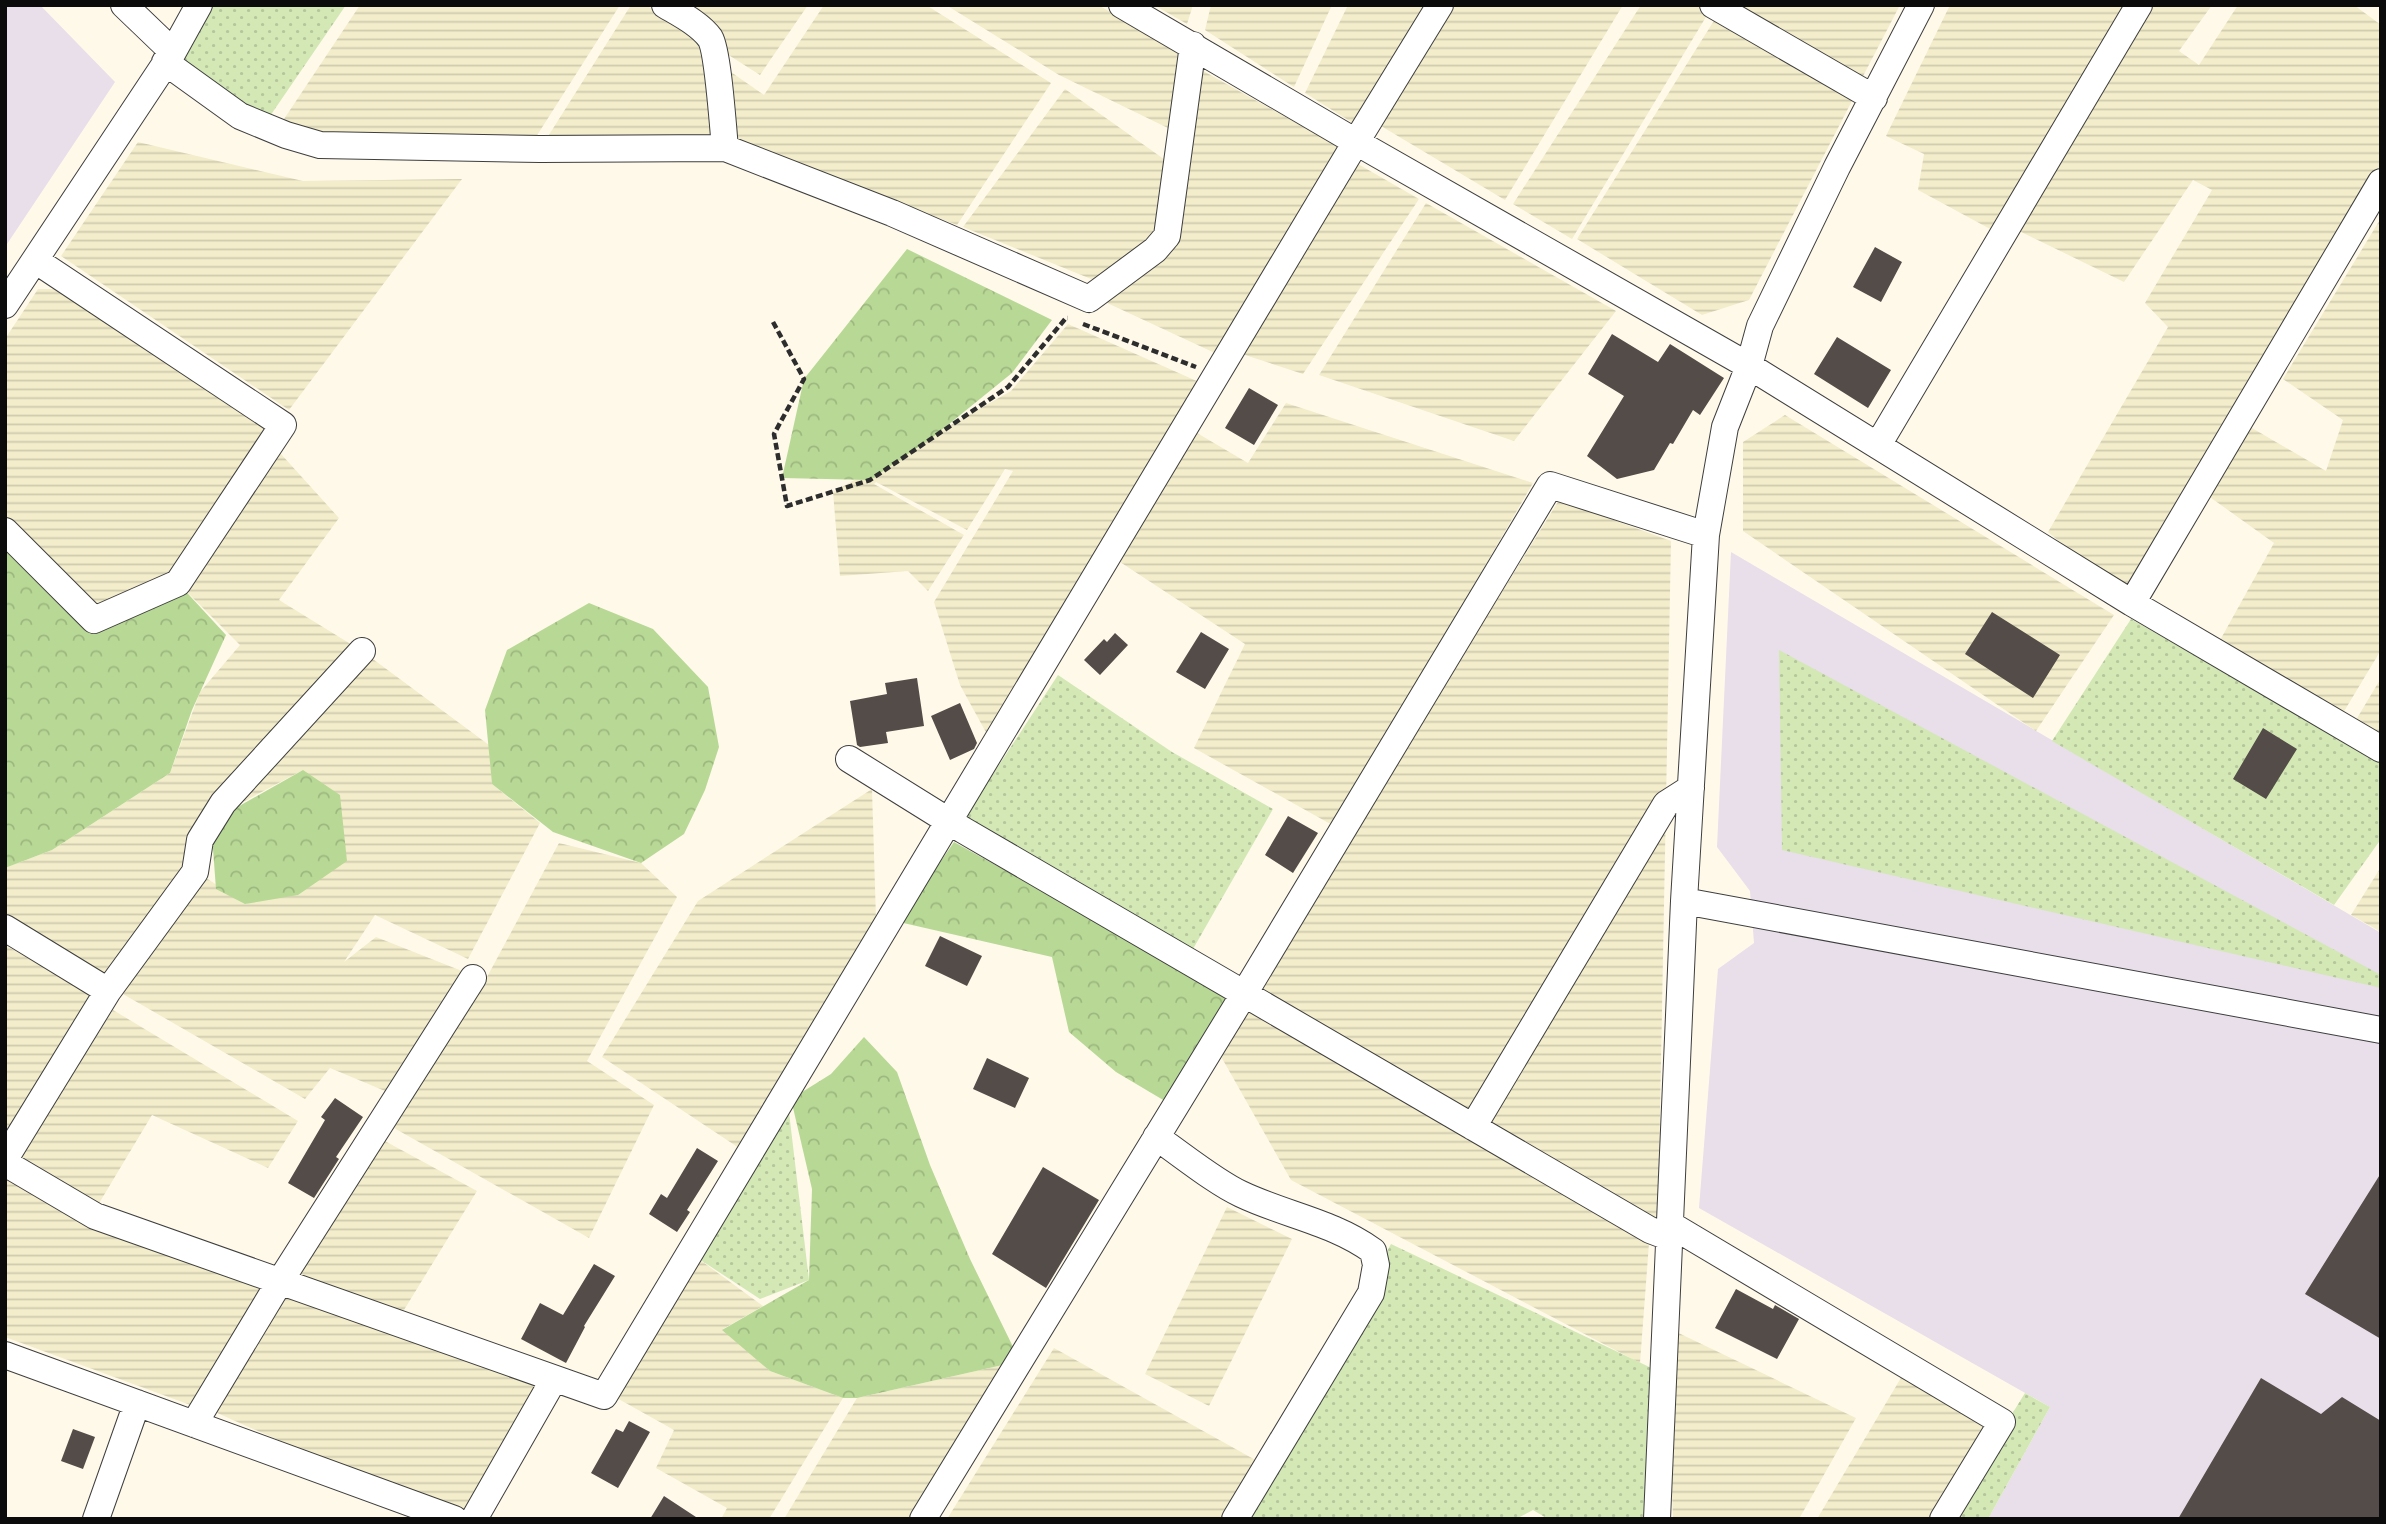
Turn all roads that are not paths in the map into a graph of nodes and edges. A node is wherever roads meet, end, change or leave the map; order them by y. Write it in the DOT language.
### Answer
graph roads {
  1 [pos="124,5"];
  2 [pos="199,5"];
  3 [pos="665,5"];
  4 [pos="1122,5"];
  5 [pos="1440,5"];
  6 [pos="1713,5"];
  7 [pos="1921,5"];
  8 [pos="2139,5"];
  9 [pos="1193,45"];
  10 [pos="169,57"];
  11 [pos="1874,98"];
  12 [pos="1356,142"];
  13 [pos="724,148"];
  14 [pos="2381,182"];
  15 [pos="35,260"];
  16 [pos="5,305"];
  17 [pos="1749,366"];
  18 [pos="1878,446"];
  19 [pos="5,531"];
  20 [pos="1706,535"];
  21 [pos="2132,603"];
  22 [pos="362,651"];
  23 [pos="2381,748"];
  24 [pos="849,759"];
  25 [pos="1691,788"];
  26 [pos="948,821"];
  27 [pos="1684,901"];
  28 [pos="5,928"];
  29 [pos="473,978"];
  30 [pos="108,991"];
  31 [pos="1244,993"];
  32 [pos="2381,1030"];
  33 [pos="1473,1127"];
  34 [pos="1156,1137"];
  35 [pos="5,1161"];
  36 [pos="1671,1232"];
  37 [pos="279,1283"];
  38 [pos="5,1355"];
  39 [pos="554,1378"];
  40 [pos="137,1403"];
  41 [pos="194,1424"];
  42 [pos="96,1519"];
  43 [pos="454,1519"];
  44 [pos="474,1519"];
  45 [pos="923,1519"];
  46 [pos="1235,1519"];
  47 [pos="1657,1519"];
  48 [pos="1943,1519"];
  1 -- 10 [label="street"];
  2 -- 10 [label="street"];
  3 -- 13 [label="street"];
  4 -- 9 [label="street"];
  5 -- 12 [label="street"];
  6 -- 11 [label="street"];
  7 -- 11 [label="street"];
  8 -- 18 [label="street"];
  9 -- 12 [label="street"];
  9 -- 13 [label="street"];
  10 -- 13 [label="street"];
  10 -- 15 [label="street"];
  11 -- 17 [label="street"];
  12 -- 17 [label="street"];
  12 -- 26 [label="street"];
  14 -- 21 [label="street"];
  15 -- 16 [label="street"];
  15 -- 19 [label="street"];
  17 -- 18 [label="street"];
  17 -- 20 [label="street"];
  18 -- 21 [label="street"];
  20 -- 25 [label="street"];
  20 -- 31 [label="street"];
  21 -- 23 [label="street"];
  22 -- 30 [label="street"];
  24 -- 26 [label="street"];
  25 -- 27 [label="street"];
  25 -- 33 [label="street"];
  26 -- 31 [label="street"];
  26 -- 39 [label="street"];
  27 -- 32 [label="street"];
  27 -- 36 [label="street"];
  28 -- 30 [label="street"];
  29 -- 37 [label="street"];
  30 -- 35 [label="street"];
  31 -- 33 [label="street"];
  31 -- 34 [label="street"];
  33 -- 36 [label="street"];
  34 -- 45 [label="street"];
  34 -- 46 [label="street"];
  35 -- 37 [label="street"];
  36 -- 47 [label="street"];
  36 -- 48 [label="street"];
  37 -- 39 [label="street"];
  37 -- 41 [label="street"];
  38 -- 40 [label="street"];
  39 -- 44 [label="street"];
  40 -- 41 [label="street"];
  40 -- 42 [label="street"];
  41 -- 43 [label="street"];
}
